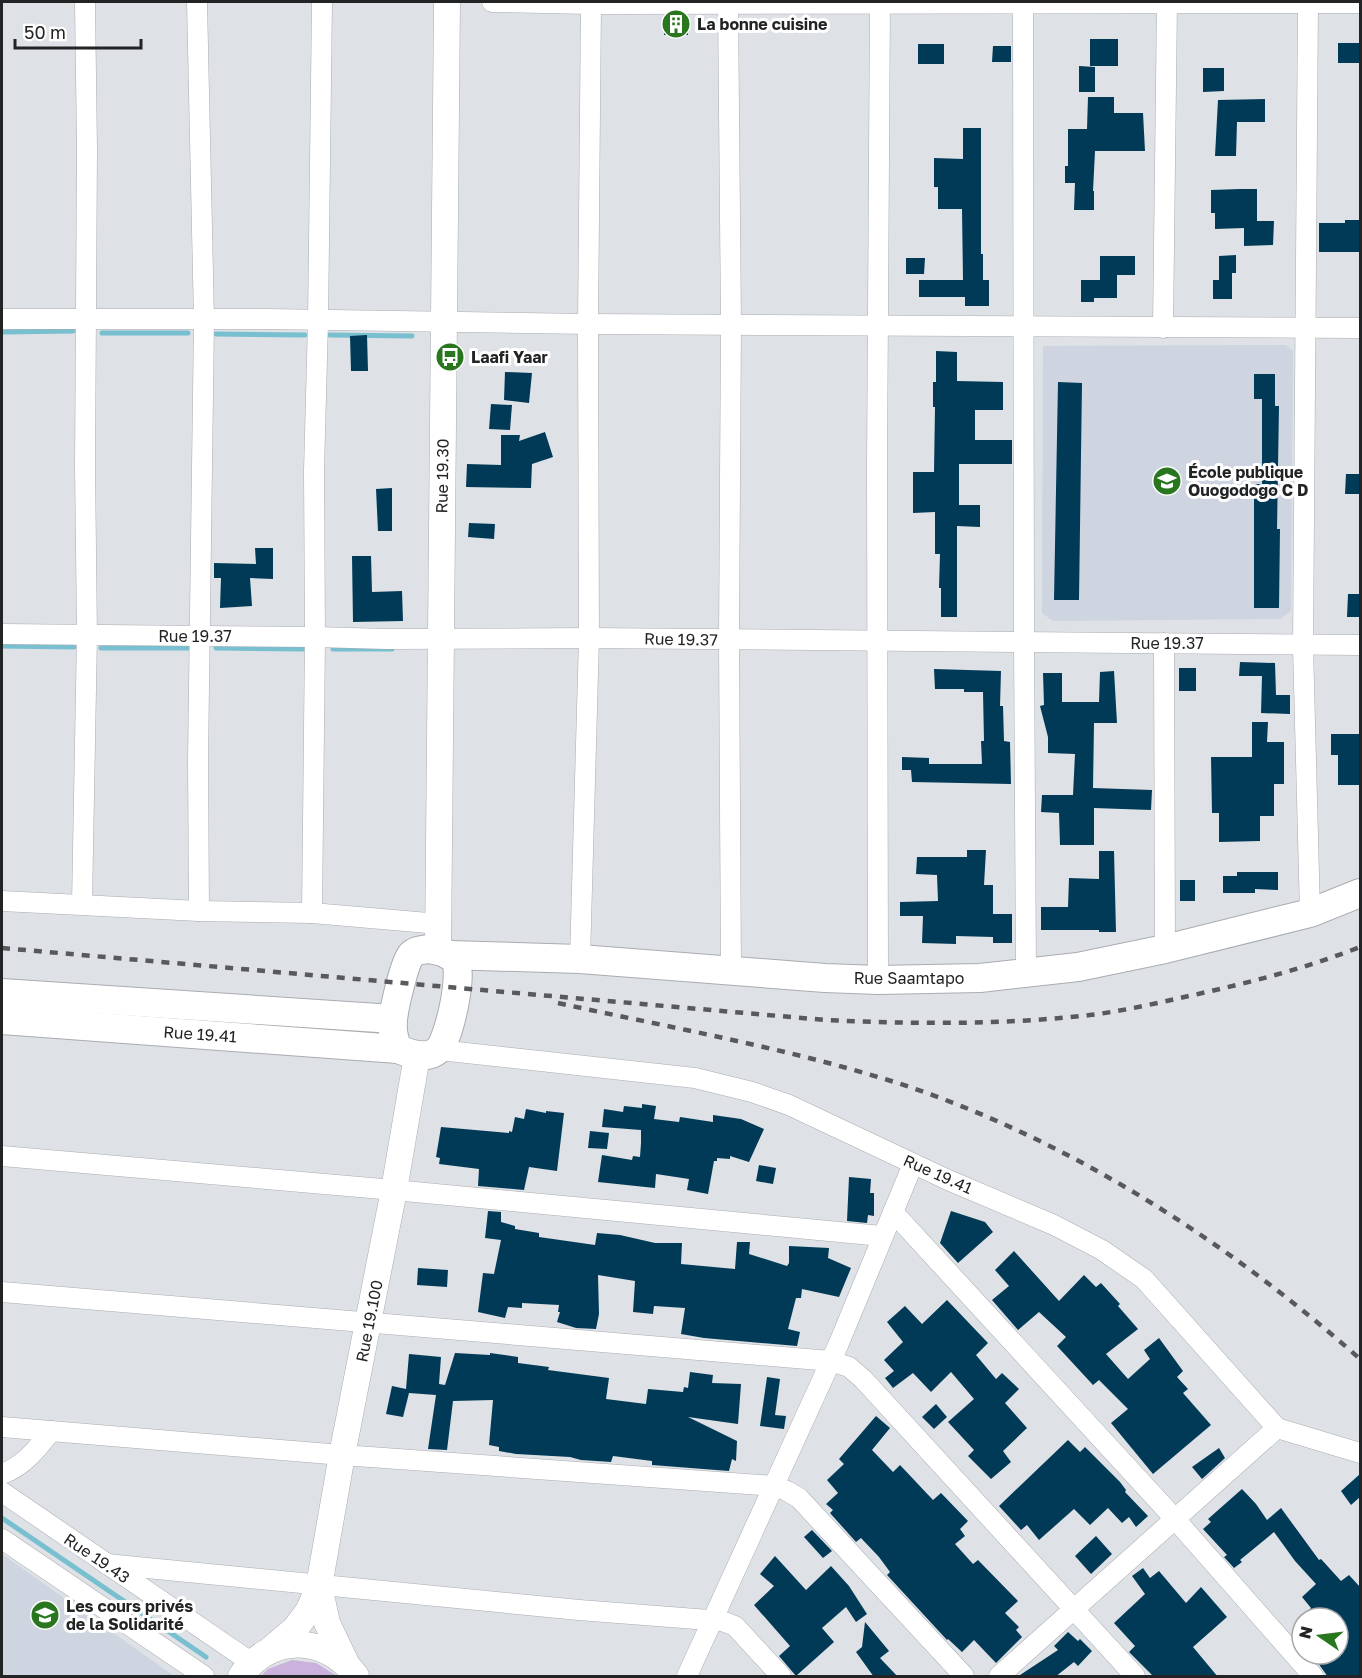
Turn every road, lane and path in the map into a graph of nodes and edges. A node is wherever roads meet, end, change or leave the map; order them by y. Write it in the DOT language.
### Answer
graph roads {
  1 [pos="75,2"];
  2 [pos="85,2"];
  3 [pos="90,2"];
  4 [pos="197,2"];
  5 [pos="322,2"];
  6 [pos="447,2"];
  7 [pos="492,2"];
  8 [pos="880,2"];
  9 [pos="1023,2"];
  10 [pos="728,3"];
  11 [pos="1167,3"];
  12 [pos="1308,3"];
  13 [pos="1360,3"];
  14 [pos="591,4"];
  15 [pos="2,319"];
  16 [pos="85,319"];
  17 [pos="204,320"];
  18 [pos="318,321"];
  19 [pos="444,322"];
  20 [pos="588,324"];
  21 [pos="731,324"];
  22 [pos="879,326"];
  23 [pos="1023,327"];
  24 [pos="1163,328"];
  25 [pos="1360,328"];
  26 [pos="1307,329"];
  27 [pos="2,634"];
  28 [pos="87,635"];
  29 [pos="201,636"];
  30 [pos="315,637"];
  31 [pos="441,638"];
  32 [pos="589,638"];
  33 [pos="729,640"];
  34 [pos="878,641"];
  35 [pos="1023,642"];
  36 [pos="1164,643"];
  37 [pos="1360,645"];
  38 [pos="1303,646"];
  39 [pos="1360,893"];
  40 [pos="2,901"];
  41 [pos="82,904"];
  42 [pos="199,911"];
  43 [pos="312,913"];
  44 [pos="1310,913"];
  45 [pos="442,943"];
  46 [pos="1165,949"];
  47 [pos="580,959"];
  48 [pos="731,971"];
  49 [pos="1026,973"];
  50 [pos="878,980"];
  51 [pos="2,993"];
  52 [pos="393,1019"];
  53 [pos="2,1020"];
  54 [pos="418,1051"];
  55 [pos="2,1156"];
  56 [pos="913,1164"];
  57 [pos="394,1190"];
  58 [pos="893,1212"];
  59 [pos="882,1236"];
  60 [pos="2,1292"];
  61 [pos="369,1322"];
  62 [pos="831,1361"];
  63 [pos="2,1427"];
  64 [pos="1276,1428"];
  65 [pos="51,1431"];
  66 [pos="1360,1453"];
  67 [pos="342,1455"];
  68 [pos="2,1474"];
  69 [pos="774,1486"];
  70 [pos="2,1492"];
  71 [pos="1174,1519"];
  72 [pos="2,1539"];
  73 [pos="106,1564"];
  74 [pos="319,1586"];
  75 [pos="1074,1611"];
  76 [pos="712,1620"];
  77 [pos="254,1664"];
  78 [pos="352,1672"];
  79 [pos="204,1677"];
  80 [pos="687,1677"];
  81 [pos="781,1677"];
  82 [pos="964,1677"];
  83 [pos="999,1677"];
  84 [pos="1135,1677"];
  85 [pos="1313,1677"];
  1 -- 2 [label="street"];
  2 -- 3 [label="street"];
  2 -- 16 [label="street"];
  4 -- 17 [label="street"];
  5 -- 18 [label="street"];
  6 -- 19 [label="street, Rue 19.30"];
  7 -- 14 [label="street"];
  8 -- 9 [label="street"];
  8 -- 10 [label="street"];
  8 -- 22 [label="street"];
  9 -- 11 [label="street"];
  9 -- 23 [label="street"];
  10 -- 14 [label="street"];
  10 -- 21 [label="street"];
  11 -- 12 [label="street"];
  11 -- 24 [label="street"];
  12 -- 13 [label="street"];
  12 -- 26 [label="street"];
  14 -- 20 [label="street"];
  15 -- 16 [label="street"];
  16 -- 17 [label="street"];
  16 -- 28 [label="street"];
  17 -- 18 [label="street"];
  17 -- 29 [label="street"];
  18 -- 19 [label="street"];
  18 -- 30 [label="street"];
  19 -- 20 [label="street"];
  19 -- 31 [label="street, Rue 19.30"];
  20 -- 21 [label="street"];
  20 -- 32 [label="street"];
  21 -- 22 [label="street"];
  21 -- 33 [label="street"];
  22 -- 23 [label="street"];
  22 -- 34 [label="street"];
  23 -- 24 [label="street"];
  23 -- 35 [label="street"];
  24 -- 26 [label="street"];
  25 -- 26 [label="street"];
  26 -- 38 [label="street"];
  27 -- 28 [label="street, Rue 19.37"];
  28 -- 29 [label="street, Rue 19.37"];
  28 -- 41 [label="street"];
  29 -- 30 [label="street, Rue 19.37"];
  29 -- 42 [label="street"];
  30 -- 31 [label="street, Rue 19.37"];
  30 -- 43 [label="street"];
  31 -- 32 [label="street, Rue 19.37"];
  31 -- 45 [label="street, Rue 19.30"];
  32 -- 33 [label="street, Rue 19.37"];
  32 -- 47 [label="street"];
  33 -- 34 [label="street, Rue 19.37"];
  33 -- 48 [label="street"];
  34 -- 35 [label="street, Rue 19.37"];
  34 -- 50 [label="street"];
  35 -- 36 [label="street, Rue 19.37"];
  35 -- 49 [label="street"];
  36 -- 38 [label="street, Rue 19.37"];
  36 -- 46 [label="street"];
  37 -- 38 [label="street, Rue 19.37"];
  38 -- 44 [label="street"];
  39 -- 44 [label="main road, Rue Saamtapo"];
  40 -- 41 [label="street"];
  41 -- 42 [label="street"];
  42 -- 43 [label="street"];
  43 -- 45 [label="street"];
  44 -- 46 [label="main road, Rue Saamtapo"];
  45 -- 47 [label="main road, Rue Saamtapo"];
  45 -- 52 [label="main road, Rue Saamtapo"];
  45 -- 54 [label="main road"];
  46 -- 49 [label="main road, Rue Saamtapo"];
  47 -- 48 [label="main road, Rue Saamtapo"];
  48 -- 50 [label="main road, Rue Saamtapo"];
  49 -- 50 [label="main road, Rue Saamtapo"];
  51 -- 52 [label="main road, Rue 19.41"];
  52 -- 54 [label="main road"];
  53 -- 54 [label="main road, Rue 19.41"];
  54 -- 56 [label="street, Rue 19.41"];
  54 -- 57 [label="street, Rue 19.100"];
  55 -- 57 [label="street"];
  56 -- 58 [label="street"];
  56 -- 64 [label="street, Rue 19.41"];
  57 -- 59 [label="street"];
  57 -- 61 [label="street, Rue 19.100"];
  58 -- 59 [label="street"];
  58 -- 71 [label="street"];
  59 -- 62 [label="street"];
  60 -- 61 [label="street"];
  61 -- 62 [label="street"];
  61 -- 67 [label="street, Rue 19.100"];
  62 -- 69 [label="street"];
  62 -- 75 [label="street"];
  63 -- 65 [label="street"];
  64 -- 66 [label="street"];
  64 -- 71 [label="street"];
  65 -- 67 [label="street"];
  65 -- 68 [label="street"];
  67 -- 69 [label="street"];
  67 -- 74 [label="street, Rue 19.100"];
  69 -- 76 [label="street"];
  69 -- 82 [label="street"];
  70 -- 73 [label="street, Rue 19.43"];
  71 -- 75 [label="street"];
  71 -- 85 [label="street"];
  72 -- 79 [label="street"];
  73 -- 74 [label="street"];
  73 -- 77 [label="street, Rue 19.43"];
  74 -- 76 [label="street"];
  74 -- 77 [label="street, Rue 19.100"];
  74 -- 78 [label="street, Rue 19.100"];
  75 -- 83 [label="street"];
  75 -- 84 [label="street"];
  76 -- 80 [label="street"];
  76 -- 81 [label="street"];
  77 -- 78 [label="street"];
}
